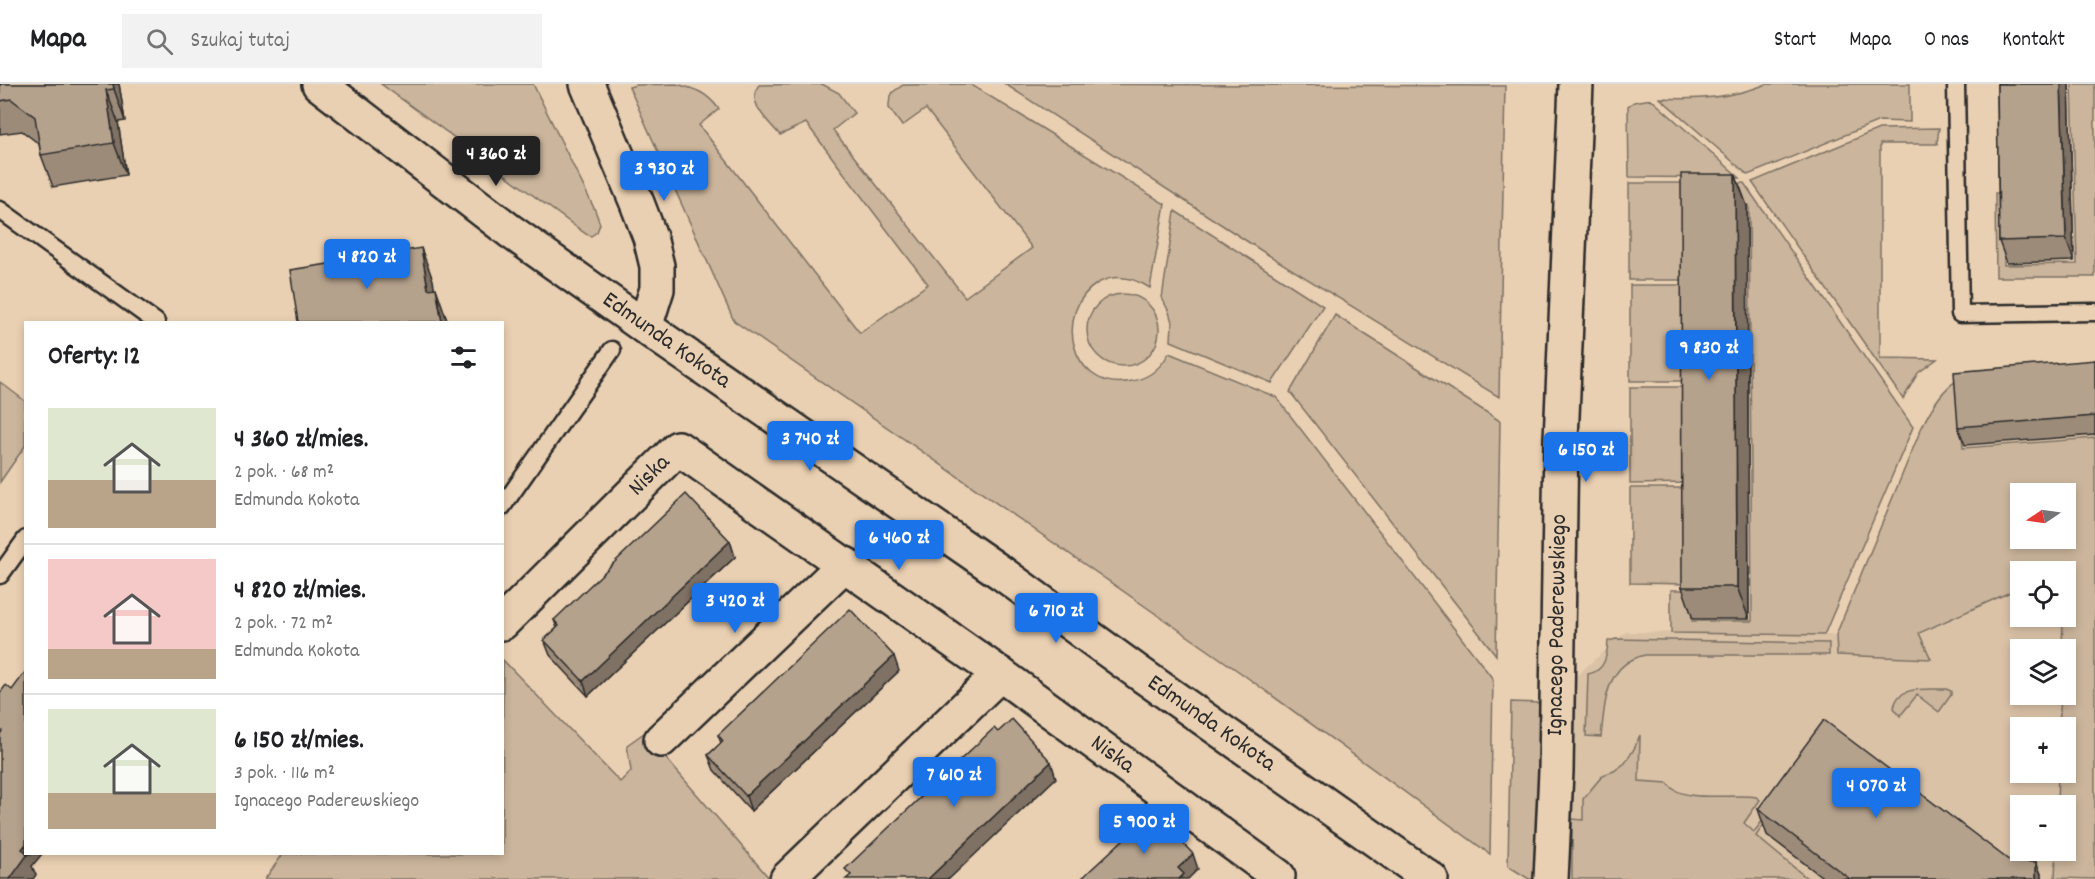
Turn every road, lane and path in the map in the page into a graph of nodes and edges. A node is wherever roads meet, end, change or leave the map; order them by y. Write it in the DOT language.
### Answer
graph roads {
  1 [pos="319,84"];
  2 [pos="1576,84"];
  3 [pos="1956,84"];
  4 [pos="591,85"];
  5 [pos="0,210"];
  6 [pos="2095,312"];
  7 [pos="155,321"];
  8 [pos="645,327"];
  9 [pos="612,350"];
  10 [pos="504,504"];
  11 [pos="24,542"];
  12 [pos="845,564"];
  13 [pos="0,575"];
  14 [pos="504,621"];
  15 [pos="1000,674"];
  16 [pos="661,740"];
  17 [pos="787,879"];
  18 [pos="1275,879"];
  19 [pos="1431,879"];
  20 [pos="1551,879"];
  1 -- 8 [label="street, Edmunda Kokota"];
  2 -- 20 [label="street, Ignacego Paderewskiego"];
  3 -- 6 [label="lane"];
  4 -- 8 [label="street"];
  5 -- 7 [label="lane"];
  8 -- 19 [label="street, Edmunda Kokota"];
  9 -- 10 [label="lane"];
  11 -- 13 [label="lane"];
  12 -- 14 [label="street, Niska"];
  12 -- 15 [label="street, Niska"];
  12 -- 16 [label="street"];
  15 -- 17 [label="street"];
  15 -- 18 [label="street, Niska"];
}
